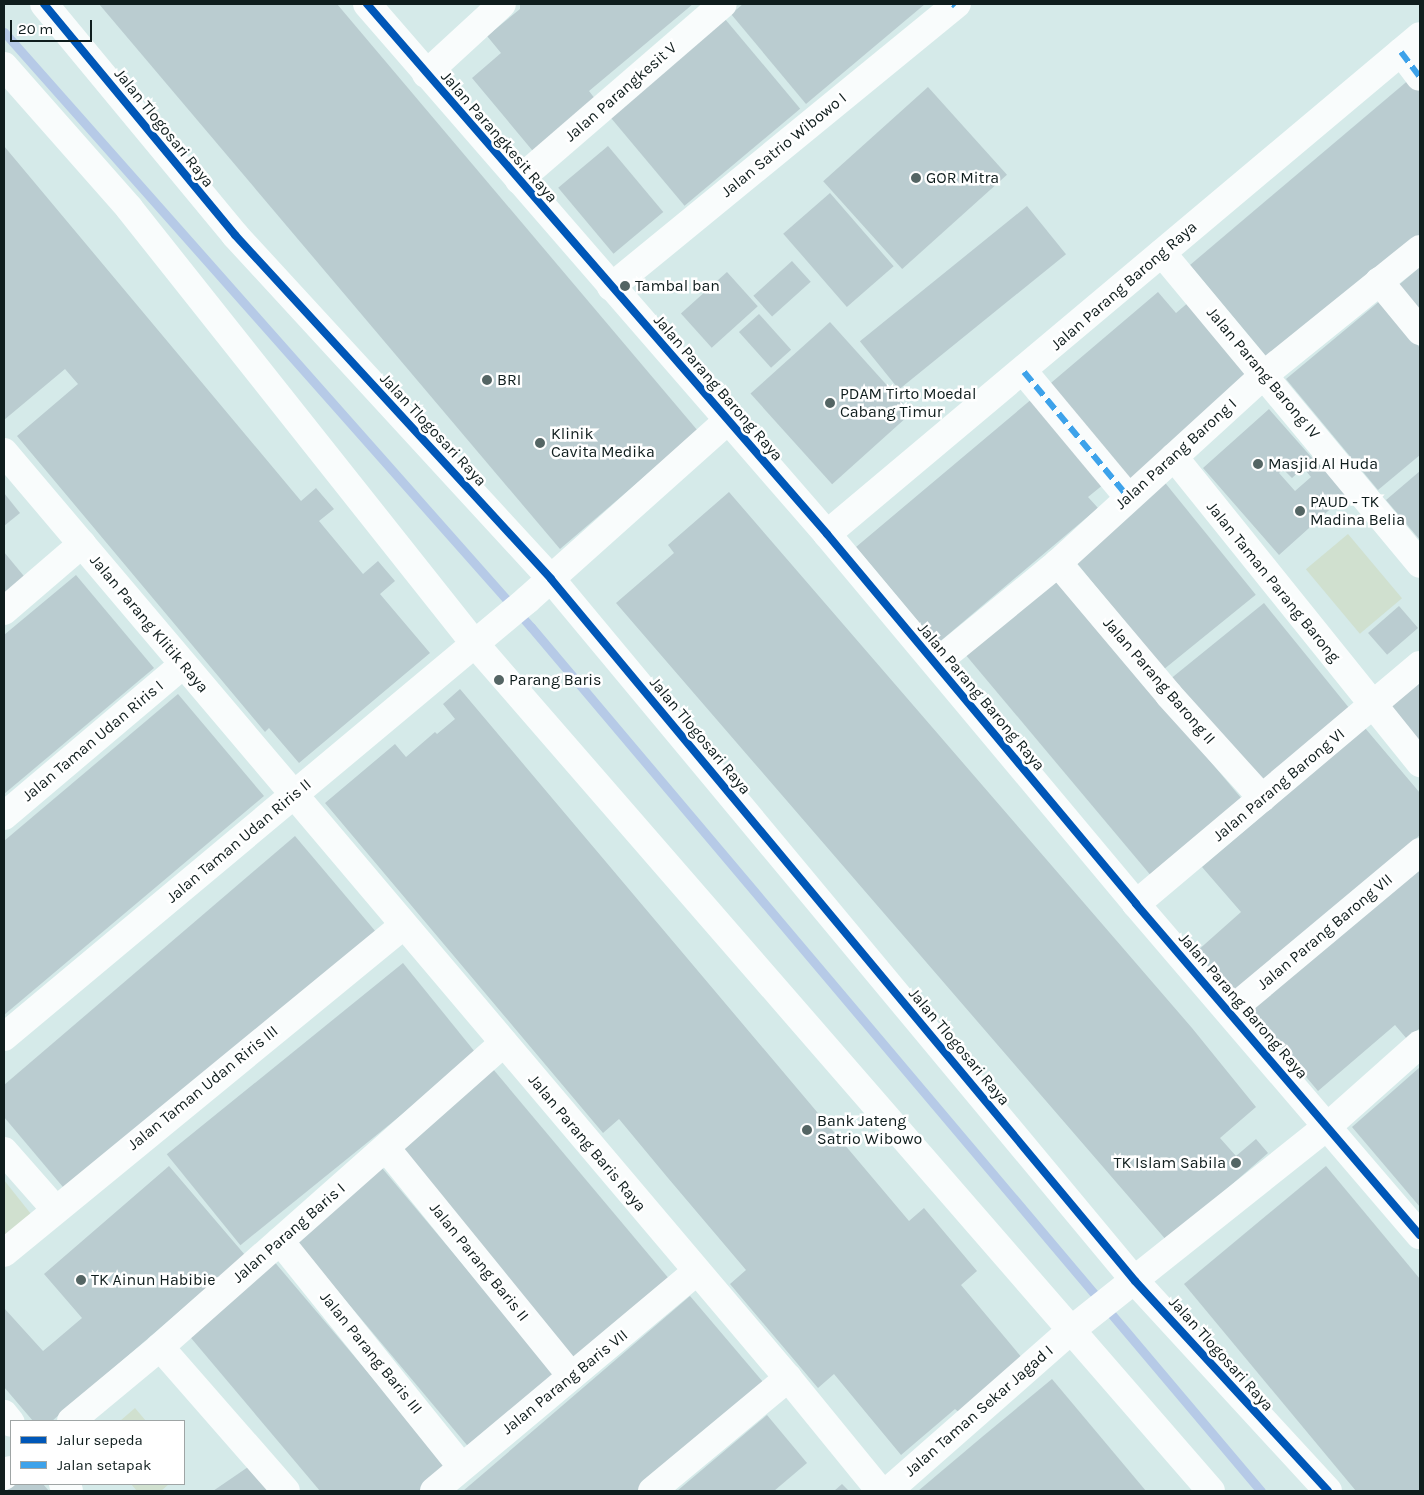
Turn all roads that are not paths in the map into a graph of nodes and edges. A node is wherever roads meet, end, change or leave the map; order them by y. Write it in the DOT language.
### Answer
graph roads {
  1 [pos="44,4"];
  2 [pos="367,4"];
  3 [pos="502,4"];
  4 [pos="723,4"];
  5 [pos="955,5"];
  6 [pos="1411,44"];
  7 [pos="4,66"];
  8 [pos="426,74"];
  9 [pos="1420,77"];
  10 [pos="519,180"];
  11 [pos="1420,249"];
  12 [pos="1162,253"];
  13 [pos="1379,281"];
  14 [pos="611,287"];
  15 [pos="1420,331"];
  16 [pos="1024,372"];
  17 [pos="1265,374"];
  18 [pos="728,420"];
  19 [pos="4,452"];
  20 [pos="1174,458"];
  21 [pos="1128,497"];
  22 [pos="827,534"];
  23 [pos="82,544"];
  24 [pos="1058,563"];
  25 [pos="1420,564"];
  26 [pos="551,578"];
  27 [pos="4,611"];
  28 [pos="480,640"];
  29 [pos="936,663"];
  30 [pos="1420,664"];
  31 [pos="183,665"];
  32 [pos="1372,706"];
  33 [pos="1420,763"];
  34 [pos="294,795"];
  35 [pos="1262,798"];
  36 [pos="4,816"];
  37 [pos="1420,852"];
  38 [pos="1136,904"];
  39 [pos="404,925"];
  40 [pos="1230,1011"];
  41 [pos="4,1037"];
  42 [pos="504,1043"];
  43 [pos="1420,1044"];
  44 [pos="1328,1126"];
  45 [pos="386,1148"];
  46 [pos="4,1151"];
  47 [pos="55,1209"];
  48 [pos="1420,1233"];
  49 [pos="280,1241"];
  50 [pos="4,1253"];
  51 [pos="696,1272"];
  52 [pos="1129,1286"];
  53 [pos="1075,1328"];
  54 [pos="160,1347"];
  55 [pos="572,1376"];
  56 [pos="788,1378"];
  57 [pos="72,1420"];
  58 [pos="461,1466"];
  59 [pos="286,1491"];
  60 [pos="434,1491"];
  61 [pos="652,1491"];
  62 [pos="880,1491"];
  63 [pos="888,1491"];
  64 [pos="1211,1491"];
  65 [pos="1328,1491"];
  1 -- 26 [label="street, Jalan Tlogosari Raya"];
  2 -- 8 [label="street, Jalan Parangkesit Raya"];
  3 -- 8 [label="street"];
  4 -- 10 [label="street, Jalan Parangkesit V"];
  5 -- 14 [label="street, Jalan Satrio Wibowo I"];
  6 -- 9 [label="street"];
  6 -- 12 [label="street, Jalan Parang Barong Raya"];
  7 -- 28 [label="street"];
  8 -- 10 [label="street, Jalan Parangkesit Raya"];
  10 -- 14 [label="street, Jalan Parangkesit Raya"];
  11 -- 13 [label="street, Jalan Parang Barong I"];
  12 -- 16 [label="street, Jalan Parang Barong Raya"];
  12 -- 17 [label="street, Jalan Parang Barong IV"];
  13 -- 15 [label="street"];
  13 -- 17 [label="street, Jalan Parang Barong I"];
  14 -- 18 [label="street, Jalan Parang Barong Raya"];
  16 -- 21 [label="street"];
  16 -- 22 [label="street, Jalan Parang Barong Raya"];
  17 -- 20 [label="street, Jalan Parang Barong I"];
  17 -- 25 [label="street, Jalan Parang Barong IV"];
  18 -- 22 [label="street, Jalan Parang Barong Raya"];
  18 -- 26 [label="street, Jalan Taman Udan Riris II"];
  19 -- 23 [label="street, Jalan Parang Klitik Raya"];
  20 -- 21 [label="street, Jalan Parang Barong I"];
  20 -- 32 [label="street, Jalan Taman Parang Barong"];
  21 -- 24 [label="street, Jalan Parang Barong I"];
  22 -- 29 [label="street, Jalan Parang Barong Raya"];
  23 -- 27 [label="street"];
  23 -- 31 [label="street, Jalan Parang Klitik Raya"];
  24 -- 29 [label="street, Jalan Parang Barong I"];
  24 -- 35 [label="street, Jalan Parang Barong II"];
  26 -- 28 [label="street, Jalan Taman Udan Riris II"];
  26 -- 52 [label="street, Jalan Tlogosari Raya"];
  28 -- 34 [label="street, Jalan Taman Udan Riris II"];
  28 -- 53 [label="street"];
  29 -- 38 [label="street, Jalan Parang Barong Raya"];
  30 -- 32 [label="street, Jalan Parang Barong VI"];
  31 -- 34 [label="street, Jalan Parang Klitik Raya"];
  31 -- 36 [label="street, Jalan Taman Udan Riris I"];
  32 -- 33 [label="street, Jalan Taman Parang Barong"];
  32 -- 35 [label="street, Jalan Parang Barong VI"];
  34 -- 39 [label="street, Jalan Parang Baris Raya"];
  34 -- 41 [label="street, Jalan Taman Udan Riris II"];
  35 -- 38 [label="street, Jalan Parang Barong VI"];
  37 -- 40 [label="street, Jalan Parang Barong VII"];
  38 -- 40 [label="street, Jalan Parang Barong Raya"];
  39 -- 42 [label="street, Jalan Parang Baris Raya"];
  39 -- 47 [label="street, Jalan Taman Udan Riris III"];
  40 -- 44 [label="street, Jalan Parang Barong Raya"];
  42 -- 45 [label="street, Jalan Parang Baris I"];
  42 -- 51 [label="street, Jalan Parang Baris Raya"];
  43 -- 44 [label="street, Jalan Taman Sekar Jagad I"];
  44 -- 48 [label="street, Jalan Parang Barong Raya"];
  44 -- 52 [label="street, Jalan Taman Sekar Jagad I"];
  45 -- 49 [label="street, Jalan Parang Baris I"];
  45 -- 55 [label="street, Jalan Parang Baris II"];
  46 -- 47 [label="street"];
  47 -- 50 [label="street, Jalan Taman Udan Riris III"];
  49 -- 54 [label="street, Jalan Parang Baris I"];
  49 -- 58 [label="street, Jalan Parang Baris III"];
  51 -- 55 [label="street, Jalan Parang Baris VII"];
  51 -- 56 [label="street, Jalan Parang Baris Raya"];
  52 -- 53 [label="street, Jalan Taman Sekar Jagad I"];
  52 -- 65 [label="street, Jalan Tlogosari Raya"];
  53 -- 63 [label="street, Jalan Taman Sekar Jagad I"];
  53 -- 64 [label="street"];
  54 -- 57 [label="street, Jalan Parang Baris I"];
  54 -- 59 [label="street"];
  55 -- 58 [label="street, Jalan Parang Baris VII"];
  56 -- 61 [label="street"];
  56 -- 62 [label="street, Jalan Parang Baris Raya"];
  58 -- 60 [label="street, Jalan Parang Baris VII"];
}
